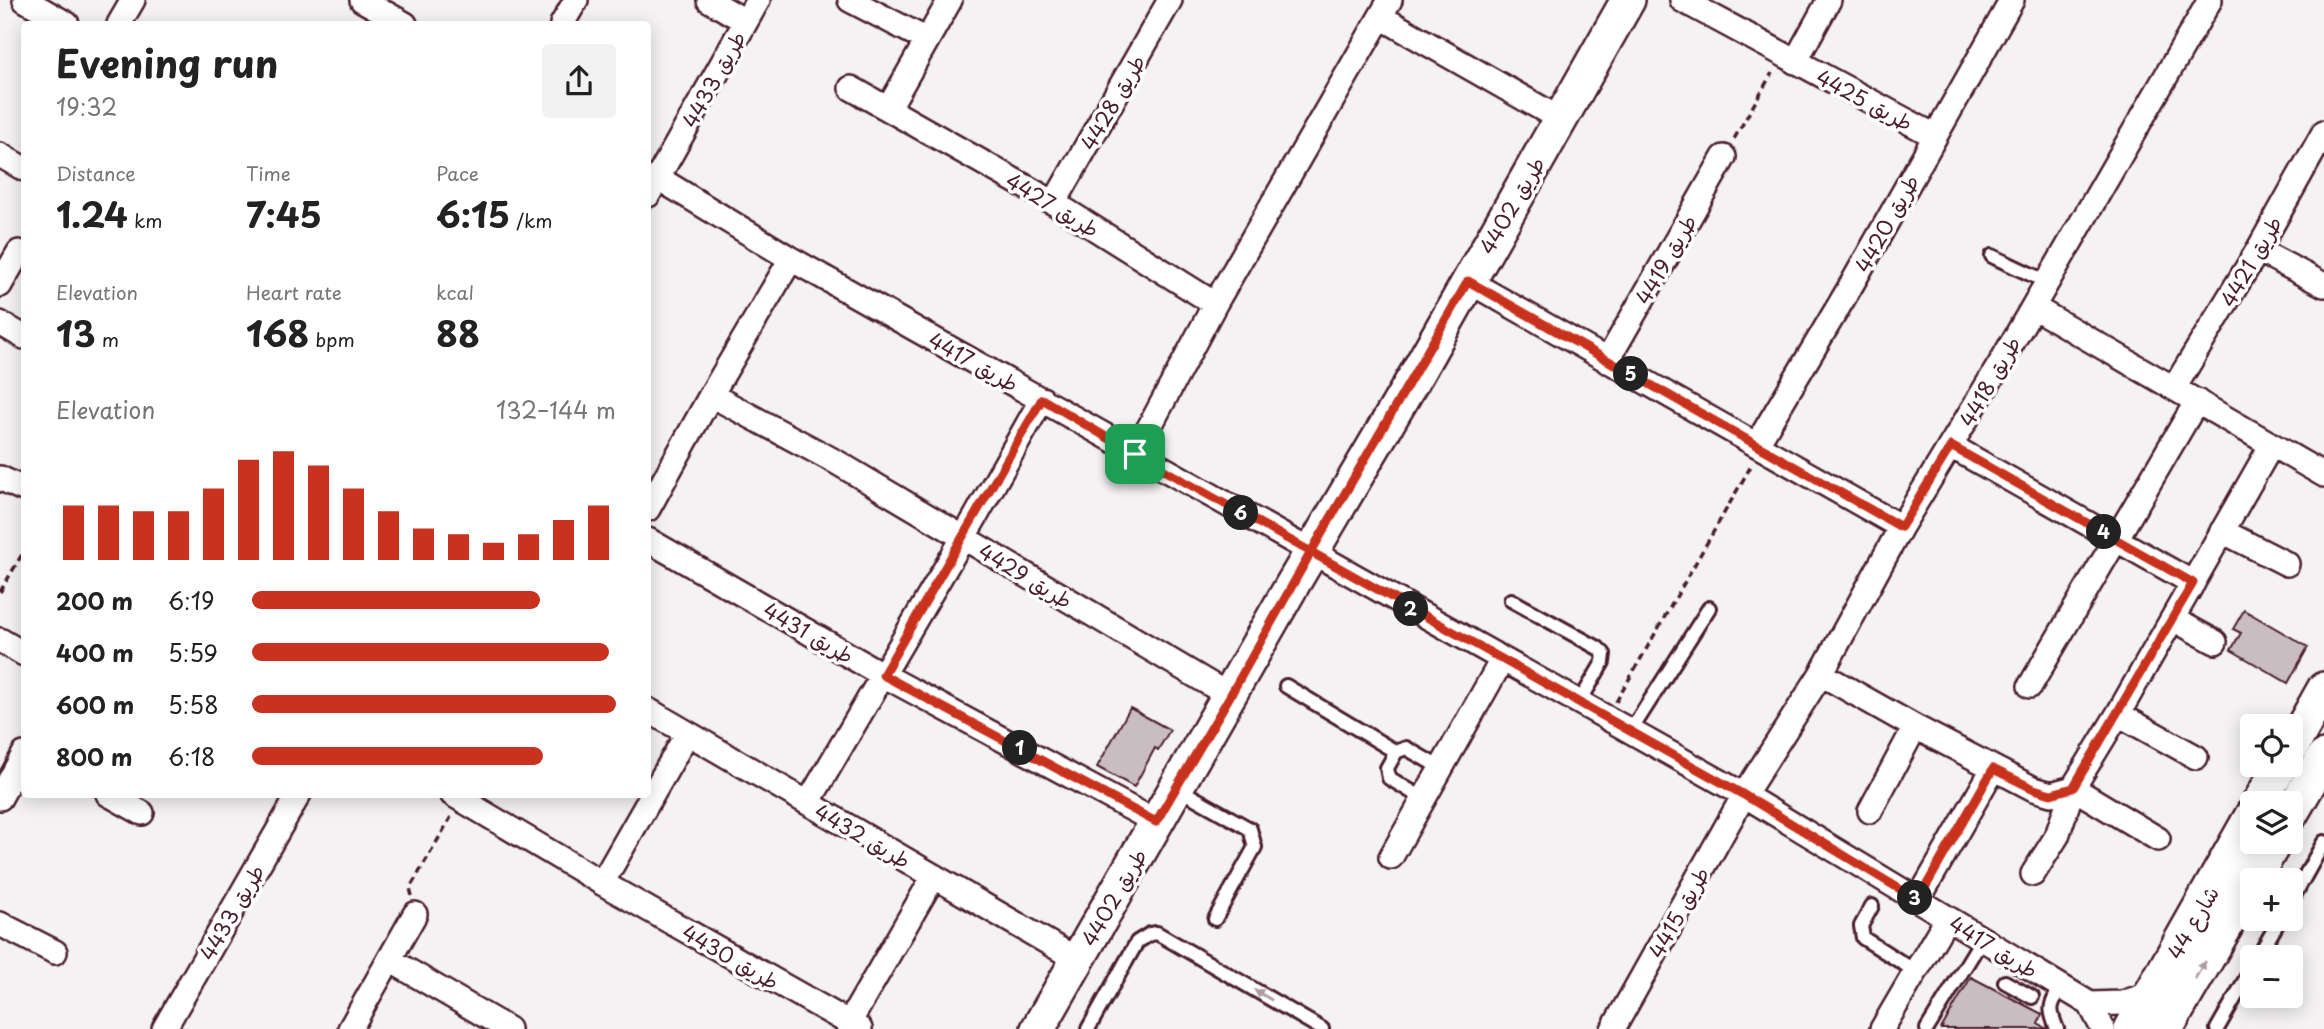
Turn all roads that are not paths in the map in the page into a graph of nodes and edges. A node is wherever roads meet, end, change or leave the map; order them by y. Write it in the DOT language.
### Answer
graph roads {
  1 [pos="25,0"];
  2 [pos="133,0"];
  3 [pos="362,0"];
  4 [pos="576,0"];
  5 [pos="709,0"];
  6 [pos="758,0"];
  7 [pos="850,0"];
  8 [pos="950,0"];
  9 [pos="1170,0"];
  10 [pos="1628,0"];
  11 [pos="1682,0"];
  12 [pos="1829,0"];
  13 [pos="2012,0"];
  14 [pos="2210,0"];
  15 [pos="1386,8"];
  16 [pos="397,13"];
  17 [pos="61,21"];
  18 [pos="121,21"];
  19 [pos="564,21"];
  20 [pos="745,21"];
  21 [pos="927,40"];
  22 [pos="1795,62"];
  23 [pos="851,88"];
  24 [pos="888,109"];
  25 [pos="1560,119"];
  26 [pos="2324,132"];
  27 [pos="1935,135"];
  28 [pos="0,155"];
  29 [pos="1724,157"];
  30 [pos="21,167"];
  31 [pos="653,187"];
  32 [pos="1054,204"];
  33 [pos="2258,250"];
  34 [pos="19,252"];
  35 [pos="1992,256"];
  36 [pos="791,259"];
  37 [pos="1468,281"];
  38 [pos="2047,282"];
  39 [pos="0,285"];
  40 [pos="2324,285"];
  41 [pos="1216,304"];
  42 [pos="2033,307"];
  43 [pos="0,323"];
  44 [pos="21,335"];
  45 [pos="1607,361"];
  46 [pos="2175,388"];
  47 [pos="711,395"];
  48 [pos="1042,399"];
  49 [pos="2197,401"];
  50 [pos="1760,446"];
  51 [pos="1951,446"];
  52 [pos="2271,446"];
  53 [pos="1135,454"];
  54 [pos="2324,475"];
  55 [pos="0,478"];
  56 [pos="21,488"];
  57 [pos="651,504"];
  58 [pos="1901,527"];
  59 [pos="2222,531"];
  60 [pos="963,537"];
  61 [pos="2117,540"];
  62 [pos="651,542"];
  63 [pos="1311,552"];
  64 [pos="2287,564"];
  65 [pos="2193,583"];
  66 [pos="1511,600"];
  67 [pos="1709,608"];
  68 [pos="2173,619"];
  69 [pos="0,640"];
  70 [pos="2215,642"];
  71 [pos="21,649"];
  72 [pos="1502,660"];
  73 [pos="1821,674"];
  74 [pos="883,675"];
  75 [pos="1286,686"];
  76 [pos="2029,686"];
  77 [pos="2324,689"];
  78 [pos="1230,696"];
  79 [pos="1579,703"];
  80 [pos="651,712"];
  81 [pos="2118,714"];
  82 [pos="1915,727"];
  83 [pos="2303,727"];
  84 [pos="1630,732"];
  85 [pos="687,734"];
  86 [pos="1396,752"];
  87 [pos="2196,757"];
  88 [pos="2324,757"];
  89 [pos="21,760"];
  90 [pos="1439,767"];
  91 [pos="1993,769"];
  92 [pos="1176,788"];
  93 [pos="2073,788"];
  94 [pos="2303,793"];
  95 [pos="1744,795"];
  96 [pos="651,797"];
  97 [pos="0,798"];
  98 [pos="115,798"];
  99 [pos="297,798"];
  100 [pos="459,798"];
  101 [pos="650,798"];
  102 [pos="1422,798"];
  103 [pos="808,803"];
  104 [pos="1870,811"];
  105 [pos="142,813"];
  106 [pos="1156,822"];
  107 [pos="2240,836"];
  108 [pos="2158,839"];
  109 [pos="2324,842"];
  110 [pos="2267,854"];
  111 [pos="1391,857"];
  112 [pos="2033,874"];
  113 [pos="934,876"];
  114 [pos="2303,880"];
  115 [pos="602,883"];
  116 [pos="1918,900"];
  117 [pos="1872,906"];
  118 [pos="415,914"];
  119 [pos="1947,918"];
  120 [pos="1214,919"];
  121 [pos="0,925"];
  122 [pos="1982,939"];
  123 [pos="55,952"];
  124 [pos="390,960"];
  125 [pos="1078,960"];
  126 [pos="2032,969"];
  127 [pos="1915,971"];
  128 [pos="2005,982"];
  129 [pos="2060,986"];
  130 [pos="2240,989"];
  131 [pos="2019,990"];
  132 [pos="2150,994"];
  133 [pos="2032,997"];
  134 [pos="2090,1004"];
  135 [pos="844,1024"];
  136 [pos="163,1029"];
  137 [pos="350,1029"];
  138 [pos="508,1029"];
  139 [pos="1038,1029"];
  140 [pos="1088,1029"];
  141 [pos="1322,1029"];
  142 [pos="1613,1029"];
  143 [pos="1882,1029"];
  144 [pos="1927,1029"];
  145 [pos="2057,1029"];
  146 [pos="2102,1029"];
  147 [pos="2131,1029"];
  148 [pos="2166,1029"];
  149 [pos="2217,1029"];
  1 -- 17 [label="street"];
  2 -- 18 [label="street"];
  3 -- 16 [label="street"];
  4 -- 19 [label="street"];
  5 -- 20 [label="street"];
  6 -- 20 [label="street, طريق 4433"];
  7 -- 21 [label="street"];
  8 -- 21 [label="street"];
  9 -- 32 [label="street, طريق 4428"];
  10 -- 25 [label="street, طريق 4402"];
  11 -- 22 [label="street, طريق 4425"];
  12 -- 22 [label="street, طريق 4425"];
  13 -- 27 [label="street, طريق 4420"];
  14 -- 38 [label="street, طريق 4418"];
  15 -- 25 [label="street"];
  15 -- 41 [label="street"];
  20 -- 31 [label="street, طريق 4433"];
  21 -- 24 [label="street"];
  22 -- 27 [label="street, طريق 4425"];
  23 -- 24 [label="street, طريق 4427"];
  24 -- 32 [label="street, طريق 4427"];
  25 -- 37 [label="street, طريق 4402"];
  26 -- 33 [label="street, طريق 4421"];
  27 -- 50 [label="street, طريق 4420"];
  28 -- 30 [label="street"];
  29 -- 45 [label="street, طريق 4419"];
  31 -- 36 [label="street, طريق 4417"];
  32 -- 41 [label="street, طريق 4427"];
  33 -- 40 [label="street"];
  33 -- 46 [label="street, طريق 4421"];
  34 -- 39 [label="street"];
  35 -- 38 [label="lane"];
  36 -- 47 [label="street"];
  36 -- 48 [label="street, طريق 4417"];
  37 -- 45 [label="street"];
  37 -- 63 [label="street, طريق 4402"];
  38 -- 42 [label="street, طريق 4418"];
  41 -- 53 [label="street"];
  42 -- 46 [label="street"];
  42 -- 51 [label="street, طريق 4418"];
  43 -- 44 [label="street"];
  45 -- 50 [label="street"];
  46 -- 49 [label="street"];
  47 -- 57 [label="street"];
  47 -- 60 [label="street, طريق 4429"];
  48 -- 53 [label="street, طريق 4417"];
  48 -- 60 [label="street"];
  49 -- 52 [label="street"];
  49 -- 61 [label="street"];
  50 -- 58 [label="street"];
  51 -- 58 [label="street, طريق 4418"];
  51 -- 61 [label="street"];
  52 -- 54 [label="street"];
  52 -- 59 [label="street"];
  53 -- 63 [label="street, طريق 4417"];
  55 -- 56 [label="street"];
  58 -- 73 [label="street, طريق 4418"];
  59 -- 64 [label="street"];
  59 -- 65 [label="street"];
  60 -- 74 [label="street"];
  60 -- 78 [label="street, طريق 4429"];
  61 -- 65 [label="street"];
  61 -- 76 [label="street"];
  62 -- 74 [label="street, طريق 4431"];
  63 -- 72 [label="street, طريق 4417"];
  63 -- 78 [label="street, طريق 4402"];
  65 -- 68 [label="street"];
  66 -- 79 [label="lane"];
  67 -- 84 [label="lane"];
  68 -- 70 [label="street"];
  68 -- 81 [label="street"];
  69 -- 71 [label="street"];
  72 -- 79 [label="street, طريق 4417"];
  72 -- 90 [label="street"];
  73 -- 82 [label="street"];
  73 -- 95 [label="street, طريق 4418"];
  74 -- 103 [label="street"];
  74 -- 106 [label="street, طريق 4431"];
  75 -- 86 [label="lane"];
  77 -- 83 [label="street"];
  78 -- 92 [label="street, طريق 4402"];
  79 -- 84 [label="street, طريق 4417"];
  80 -- 85 [label="street, طريق 4432"];
  81 -- 87 [label="street"];
  81 -- 93 [label="street"];
  82 -- 91 [label="street"];
  82 -- 104 [label="street"];
  84 -- 95 [label="street, طريق 4417"];
  85 -- 96 [label="street"];
  85 -- 103 [label="street, طريق 4432"];
  86 -- 90 [label="lane"];
  86 -- 102 [label="lane"];
  88 -- 94 [label="street"];
  89 -- 97 [label="street"];
  90 -- 102 [label="street"];
  91 -- 93 [label="street"];
  91 -- 116 [label="street"];
  92 -- 106 [label="street, طريق 4402"];
  92 -- 120 [label="lane"];
  93 -- 108 [label="street"];
  93 -- 112 [label="street"];
  95 -- 116 [label="street, طريق 4417"];
  95 -- 142 [label="street, طريق 4415"];
  98 -- 105 [label="street"];
  99 -- 136 [label="street, طريق 4433"];
  100 -- 115 [label="street, طريق 4430"];
  101 -- 115 [label="street"];
  102 -- 111 [label="street"];
  103 -- 113 [label="street, طريق 4432"];
  106 -- 125 [label="street, طريق 4402"];
  107 -- 132 [label="street, شارع 44"];
  109 -- 114 [label="lane"];
  148 -- 110 [label="street, شارع 44, one-way"];
  113 -- 125 [label="street, طريق 4432"];
  113 -- 135 [label="street"];
  115 -- 135 [label="street, طريق 4430"];
  116 -- 119 [label="street, طريق 4417"];
  117 -- 127 [label="lane"];
  118 -- 124 [label="street"];
  119 -- 122 [label="street, طريق 4417"];
  119 -- 127 [label="street"];
  121 -- 123 [label="street"];
  122 -- 126 [label="street, طريق 4417"];
  122 -- 144 [label="lane"];
  124 -- 137 [label="street"];
  124 -- 138 [label="street"];
  125 -- 139 [label="street, طريق 4402"];
  126 -- 129 [label="street, طريق 4417"];
  126 -- 131 [label="lane"];
  127 -- 143 [label="street"];
  128 -- 131 [label="lane"];
  129 -- 134 [label="street, طريق 4417"];
  129 -- 145 [label="lane"];
  130 -- 149 [label="lane"];
  131 -- 133 [label="lane"];
  132 -- 134 [label="street"];
  132 -- 147 [label="street, شارع 44"];
  134 -- 146 [label="street"];
  141 -- 140 [label="lane, one-way"];
}
